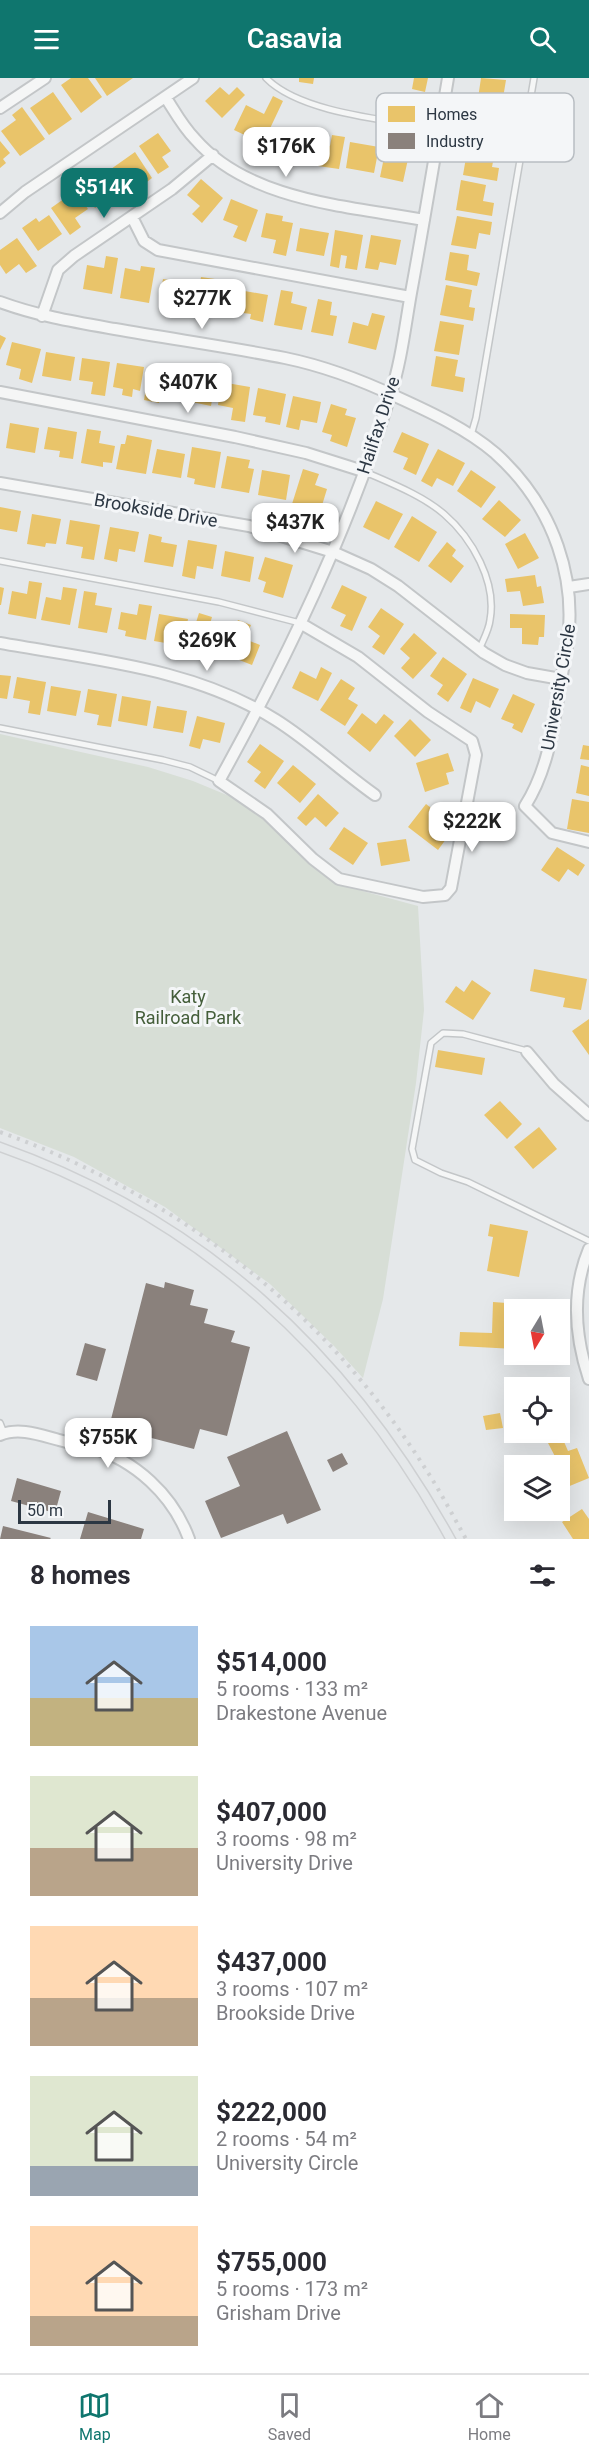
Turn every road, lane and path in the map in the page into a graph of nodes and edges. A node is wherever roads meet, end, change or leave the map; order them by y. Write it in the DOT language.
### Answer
graph roads {
  1 [pos="45,78"];
  2 [pos="193,78"];
  3 [pos="266,78"];
  4 [pos="448,78"];
  5 [pos="534,78"];
  6 [pos="445,93"];
  7 [pos="531,93"];
  8 [pos="166,98"];
  9 [pos="0,108"];
  10 [pos="376,117"];
  11 [pos="213,155"];
  12 [pos="434,162"];
  13 [pos="520,162"];
  14 [pos="0,213"];
  15 [pos="132,217"];
  16 [pos="424,220"];
  17 [pos="410,297"];
  18 [pos="0,302"];
  19 [pos="42,316"];
  20 [pos="0,392"];
  21 [pos="391,394"];
  22 [pos="471,437"];
  23 [pos="363,471"];
  24 [pos="0,483"];
  25 [pos="333,552"];
  26 [pos="0,561"];
  27 [pos="589,584"];
  28 [pos="569,587"];
  29 [pos="300,623"];
  30 [pos="0,644"];
  31 [pos="479,650"];
  32 [pos="561,679"];
  33 [pos="258,711"];
  34 [pos="0,728"];
  35 [pos="219,782"];
  36 [pos="375,795"];
  37 [pos="589,842"];
  38 [pos="527,1052"];
  39 [pos="589,1115"];
  40 [pos="589,1241"];
  41 [pos="589,1249"];
  42 [pos="589,1379"];
  43 [pos="1,1431"];
  44 [pos="189,1539"];
  1 -- 9 [label="street"];
  2 -- 8 [label="street"];
  3 -- 10 [label="lane"];
  4 -- 6 [label="street, Hailfax Drive"];
  5 -- 7 [label="lane"];
  8 -- 11 [label="street"];
  8 -- 14 [label="street"];
  11 -- 15 [label="street"];
  11 -- 16 [label="street"];
  12 -- 16 [label="street, Hailfax Drive"];
  13 -- 22 [label="lane"];
  15 -- 17 [label="street"];
  15 -- 19 [label="street"];
  16 -- 17 [label="street, Hailfax Drive"];
  17 -- 21 [label="street, Hailfax Drive"];
  18 -- 19 [label="street, University Circle"];
  19 -- 21 [label="street, University Circle"];
  20 -- 23 [label="street"];
  21 -- 22 [label="street, University Circle"];
  21 -- 23 [label="street, Hailfax Drive"];
  22 -- 28 [label="street, University Circle"];
  23 -- 25 [label="street, Hailfax Drive"];
  23 -- 31 [label="lane"];
  24 -- 25 [label="street, Brookside Drive"];
  25 -- 29 [label="street, Hailfax Drive"];
  25 -- 31 [label="street, Brookside Drive"];
  26 -- 29 [label="lane"];
  27 -- 28 [label="street"];
  28 -- 32 [label="street, University Circle"];
  29 -- 33 [label="street, Hailfax Drive"];
  29 -- 35 [label="street"];
  30 -- 33 [label="street"];
  31 -- 32 [label="street, Brookside Drive"];
  32 -- 37 [label="street, University Circle"];
  33 -- 35 [label="street, Hailfax Drive"];
  33 -- 36 [label="street"];
  34 -- 35 [label="lane"];
  38 -- 39 [label="street"];
  38 -- 40 [label="lane"];
  41 -- 42 [label="street"];
  43 -- 44 [label="street"];
}
